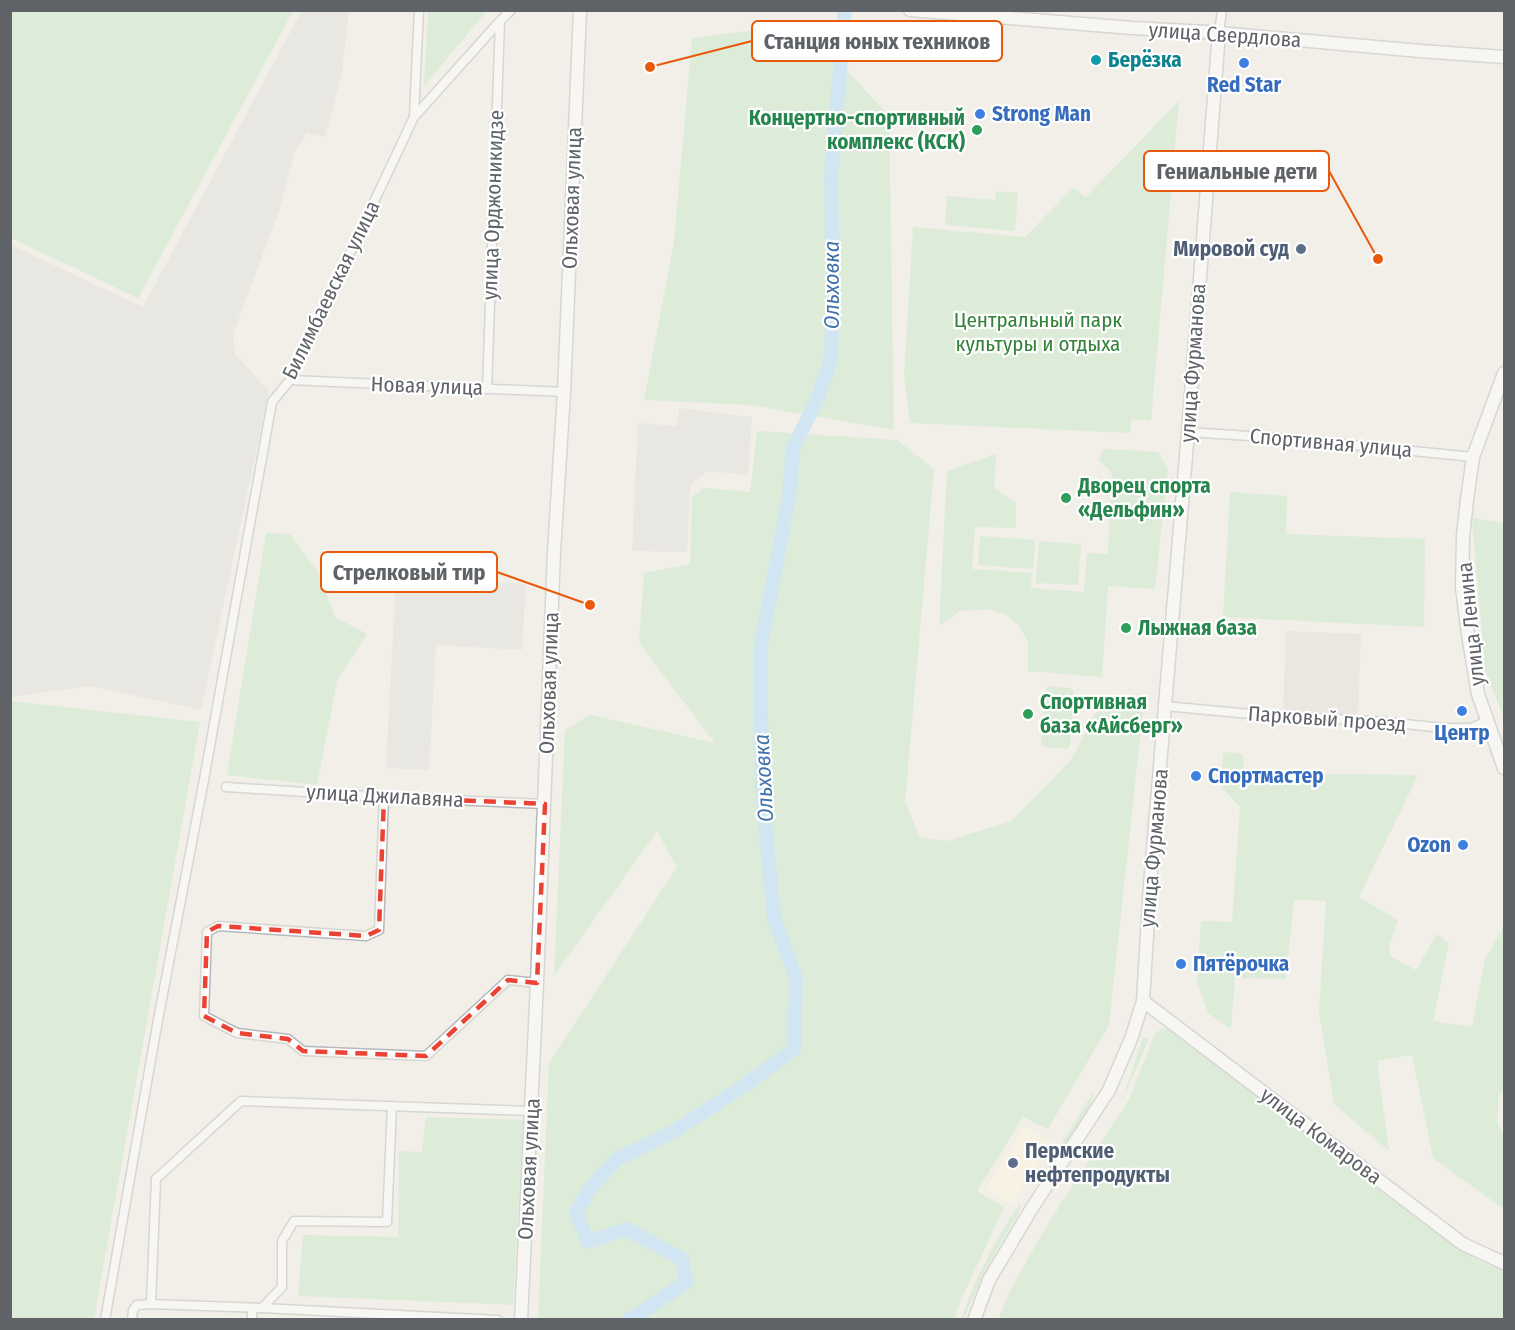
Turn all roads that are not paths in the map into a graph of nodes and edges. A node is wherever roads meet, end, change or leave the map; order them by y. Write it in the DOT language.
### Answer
graph roads {
  1 [pos="419,10"];
  2 [pos="511,10"];
  3 [pos="580,10"];
  4 [pos="910,10"];
  5 [pos="1222,10"];
  6 [pos="988,14"];
  7 [pos="500,21"];
  8 [pos="1219,33"];
  9 [pos="1504,57"];
  10 [pos="414,117"];
  11 [pos="1504,373"];
  12 [pos="290,380"];
  13 [pos="487,389"];
  14 [pos="564,392"];
  15 [pos="1188,432"];
  16 [pos="1473,457"];
  17 [pos="1165,706"];
  18 [pos="1487,721"];
  19 [pos="1504,768"];
  20 [pos="226,787"];
  21 [pos="384,798"];
  22 [pos="545,804"];
  23 [pos="537,983"];
  24 [pos="1143,1001"];
  25 [pos="392,1106"];
  26 [pos="532,1111"];
  27 [pos="1504,1263"];
  28 [pos="151,1304"];
  29 [pos="252,1308"];
  30 [pos="262,1308"];
  31 [pos="388,1317"];
  32 [pos="484,1319"];
  33 [pos="105,1320"];
  34 [pos="132,1320"];
  35 [pos="252,1320"];
  36 [pos="498,1320"];
  37 [pos="522,1320"];
  38 [pos="974,1320"];
  1 -- 10 [label="street"];
  2 -- 7 [label="street, Билимбаевская улица"];
  3 -- 14 [label="main road, Ольховая улица"];
  4 -- 6 [label="main road, улица Свердлова"];
  5 -- 8 [label="street, улица Фурманова"];
  6 -- 8 [label="main road, улица Свердлова"];
  7 -- 10 [label="street, Билимбаевская улица"];
  7 -- 13 [label="street, улица Орджоникидзе"];
  8 -- 9 [label="main road, улица Свердлова"];
  8 -- 15 [label="main road, улица Фурманова"];
  10 -- 12 [label="street, Билимбаевская улица"];
  11 -- 16 [label="main road, улица Ленина"];
  12 -- 13 [label="street, Новая улица"];
  12 -- 33 [label="street, Билимбаевская улица"];
  13 -- 14 [label="street, Новая улица"];
  14 -- 22 [label="main road, Ольховая улица"];
  15 -- 16 [label="street, Спортивная улица"];
  15 -- 17 [label="main road, улица Фурманова"];
  16 -- 18 [label="main road, улица Ленина"];
  17 -- 18 [label="street, Парковый проезд"];
  17 -- 24 [label="main road, улица Фурманова"];
  18 -- 19 [label="main road, улица Ленина"];
  20 -- 21 [label="street, улица Джилавяна"];
  21 -- 22 [label="street, улица Джилавяна"];
  21 -- 23 [label="street"];
  22 -- 23 [label="main road, Ольховая улица"];
  23 -- 26 [label="main road, Ольховая улица"];
  24 -- 27 [label="main road, улица Комарова"];
  24 -- 38 [label="main road, улица Фурманова"];
  25 -- 26 [label="street"];
  25 -- 28 [label="street"];
  25 -- 30 [label="street"];
  26 -- 37 [label="main road, Ольховая улица"];
  28 -- 29 [label="street"];
  28 -- 34 [label="street"];
  29 -- 30 [label="street"];
  29 -- 35 [label="street"];
  30 -- 31 [label="street"];
  31 -- 32 [label="street"];
  32 -- 36 [label="street"];
}
